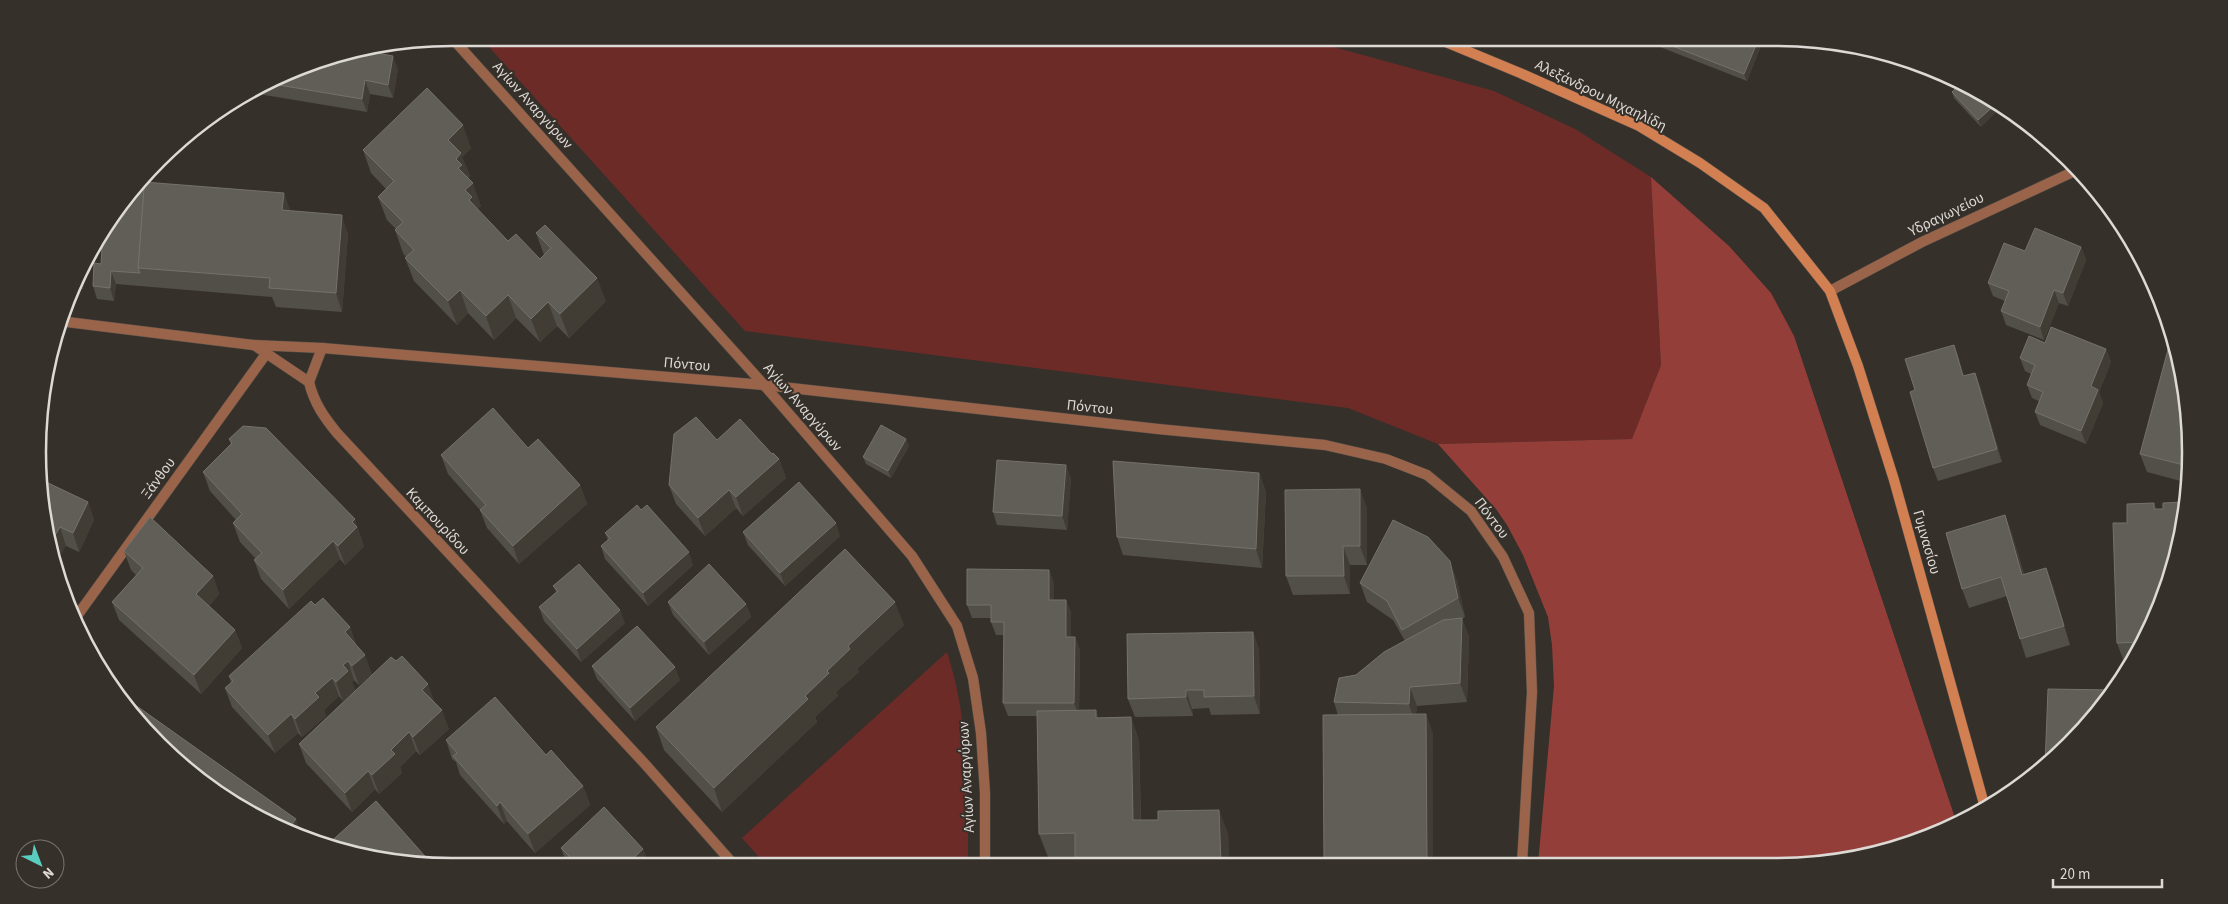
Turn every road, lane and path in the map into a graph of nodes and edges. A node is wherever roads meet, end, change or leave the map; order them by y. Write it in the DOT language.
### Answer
graph roads {
  1 [pos="459,46"];
  2 [pos="1455,46"];
  3 [pos="2071,173"];
  4 [pos="1830,291"];
  5 [pos="68,322"];
  6 [pos="253,345"];
  7 [pos="322,348"];
  8 [pos="266,354"];
  9 [pos="310,382"];
  10 [pos="764,385"];
  11 [pos="79,612"];
  12 [pos="1983,800"];
  13 [pos="729,858"];
  14 [pos="985,858"];
  15 [pos="1522,858"];
  1 -- 10 [label="street, Αγίων Αναργύρων"];
  2 -- 4 [label="street, Aλεξάνδρου Mιχαηλίδη"];
  3 -- 4 [label="street, Υδραγωγείου"];
  4 -- 12 [label="street, Γυμνασίου"];
  5 -- 6 [label="street"];
  6 -- 7 [label="street, Πόντου"];
  6 -- 8 [label="street"];
  7 -- 9 [label="street"];
  7 -- 10 [label="street, Πόντου"];
  8 -- 9 [label="street"];
  8 -- 11 [label="street, Ξάνθου"];
  9 -- 13 [label="street, Καμπουρίδου"];
  10 -- 14 [label="street, Αγίων Αναργύρων"];
  10 -- 15 [label="street, Πόντου"];
}
